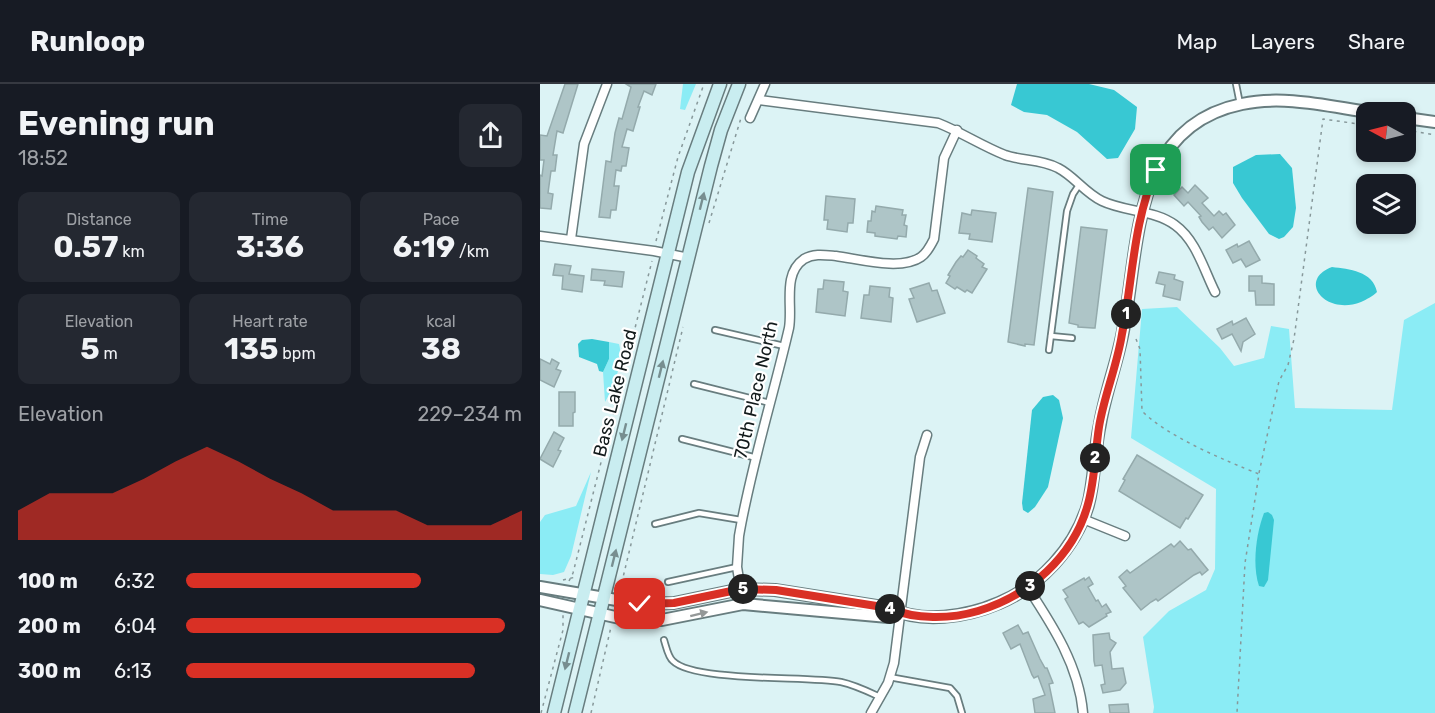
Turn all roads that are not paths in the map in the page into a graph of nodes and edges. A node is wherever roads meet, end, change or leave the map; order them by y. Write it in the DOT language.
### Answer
graph roads {
  1 [pos="607,84"];
  2 [pos="720,84"];
  3 [pos="739,84"];
  4 [pos="765,84"];
  5 [pos="1236,84"];
  6 [pos="759,100"];
  7 [pos="1240,104"];
  8 [pos="1356,110"];
  9 [pos="750,118"];
  10 [pos="1416,119"];
  11 [pos="1435,122"];
  12 [pos="957,130"];
  13 [pos="1079,184"];
  14 [pos="1141,213"];
  15 [pos="540,236"];
  16 [pos="571,239"];
  17 [pos="667,253"];
  18 [pos="688,258"];
  19 [pos="1215,292"];
  20 [pos="715,330"];
  21 [pos="1051,336"];
  22 [pos="1072,338"];
  23 [pos="784,346"];
  24 [pos="1049,350"];
  25 [pos="694,384"];
  26 [pos="770,403"];
  27 [pos="927,435"];
  28 [pos="682,439"];
  29 [pos="757,458"];
  30 [pos="1083,519"];
  31 [pos="741,520"];
  32 [pos="655,524"];
  33 [pos="1125,536"];
  34 [pos="737,567"];
  35 [pos="668,582"];
  36 [pos="540,587"];
  37 [pos="1028,588"];
  38 [pos="741,589"];
  39 [pos="584,593"];
  40 [pos="604,598"];
  41 [pos="540,600"];
  42 [pos="743,604"];
  43 [pos="579,609"];
  44 [pos="901,614"];
  45 [pos="600,615"];
  46 [pos="664,640"];
  47 [pos="889,678"];
  48 [pos="880,697"];
  49 [pos="554,713"];
  50 [pos="575,713"];
  51 [pos="871,713"];
  52 [pos="962,713"];
  53 [pos="1083,713"];
  1 -- 16 [label="street"];
  2 -- 17 [label="main road, Bass Lake Road"];
  18 -- 3 [label="main road, one-way"];
  4 -- 6 [label="street"];
  5 -- 7 [label="lane"];
  6 -- 9 [label="street"];
  6 -- 12 [label="street"];
  7 -- 8 [label="street"];
  7 -- 14 [label="street"];
  10 -- 11 [label="street"];
  12 -- 13 [label="street"];
  12 -- 23 [label="street, 70th Place North"];
  13 -- 14 [label="street"];
  13 -- 21 [label="lane"];
  14 -- 19 [label="street"];
  14 -- 30 [label="street"];
  15 -- 16 [label="street"];
  16 -- 17 [label="street"];
  17 -- 18 [label="street"];
  17 -- 39 [label="main road, Bass Lake Road, one-way"];
  40 -- 18 [label="main road, one-way"];
  20 -- 23 [label="lane"];
  21 -- 22 [label="lane"];
  21 -- 24 [label="lane"];
  23 -- 26 [label="street, 70th Place North"];
  25 -- 26 [label="lane"];
  26 -- 29 [label="street, 70th Place North"];
  27 -- 44 [label="street"];
  28 -- 29 [label="lane"];
  29 -- 31 [label="street, 70th Place North"];
  30 -- 33 [label="street"];
  30 -- 37 [label="street"];
  31 -- 32 [label="lane"];
  31 -- 34 [label="street, 70th Place North"];
  34 -- 35 [label="lane"];
  34 -- 38 [label="street, 70th Place North"];
  36 -- 39 [label="street"];
  37 -- 44 [label="street"];
  37 -- 53 [label="street"];
  38 -- 40 [label="street"];
  38 -- 42 [label="street, 70th Place North"];
  38 -- 44 [label="street"];
  39 -- 40 [label="street"];
  39 -- 43 [label="main road, Bass Lake Road"];
  40 -- 45 [label="main road"];
  41 -- 43 [label="street"];
  42 -- 44 [label="street"];
  45 -- 42 [label="street, one-way"];
  43 -- 45 [label="street"];
  43 -- 49 [label="main road, Bass Lake Road, one-way"];
  44 -- 47 [label="street"];
  45 -- 50 [label="main road"];
  46 -- 48 [label="lane"];
  47 -- 48 [label="street"];
  47 -- 52 [label="lane"];
  48 -- 51 [label="street"];
}
